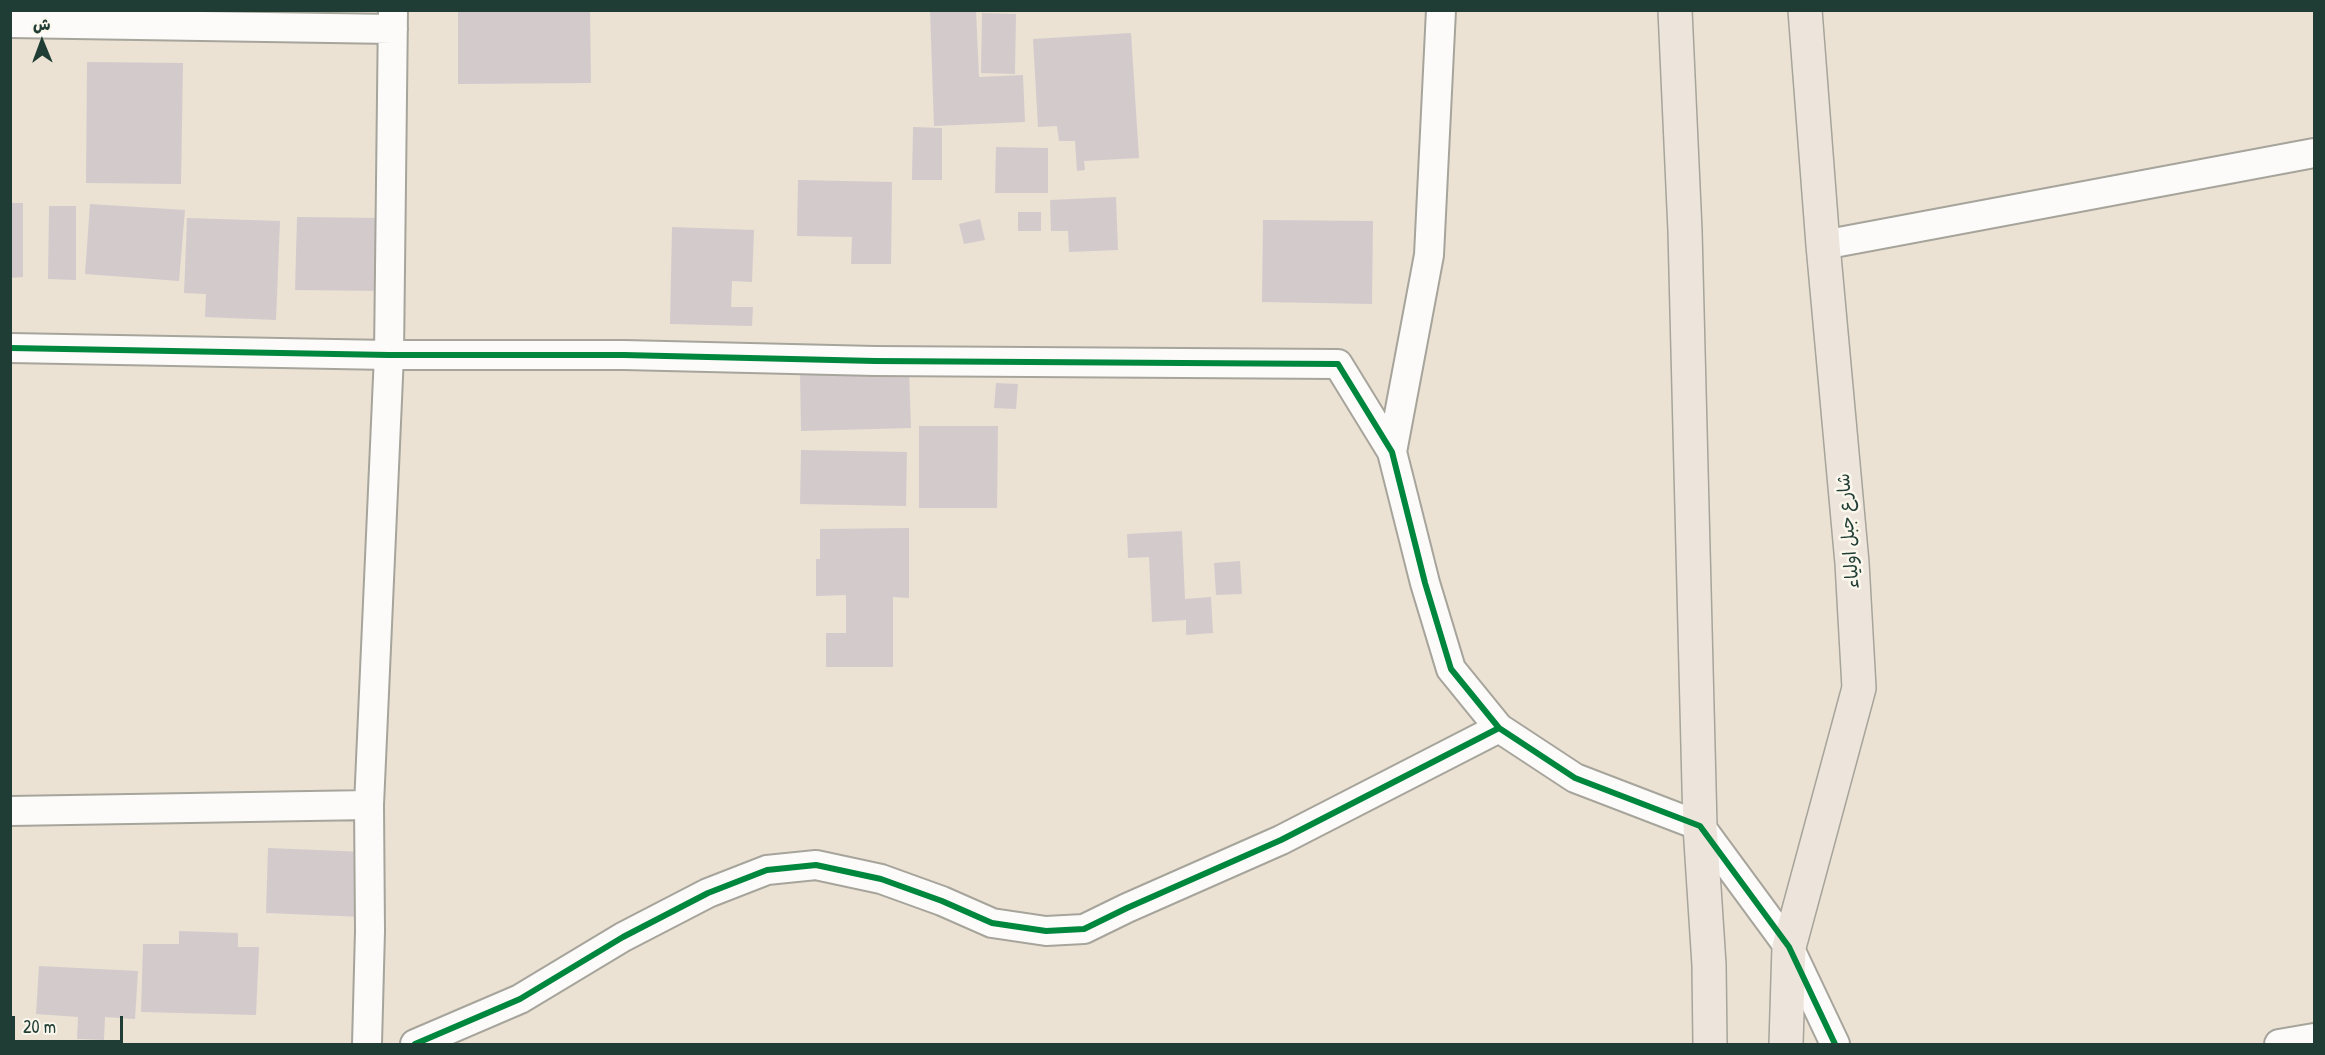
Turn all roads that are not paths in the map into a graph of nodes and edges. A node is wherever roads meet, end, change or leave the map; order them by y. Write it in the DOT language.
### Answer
graph roads {
  1 [pos="1441,10"];
  2 [pos="1675,10"];
  3 [pos="1805,10"];
  4 [pos="393,20"];
  5 [pos="10,23"];
  6 [pos="2314,153"];
  7 [pos="1823,245"];
  8 [pos="10,348"];
  9 [pos="389,355"];
  10 [pos="1392,452"];
  11 [pos="1499,728"];
  12 [pos="369,805"];
  13 [pos="10,811"];
  14 [pos="1701,826"];
  15 [pos="1789,947"];
  16 [pos="2314,1038"];
  17 [pos="367,1044"];
  18 [pos="415,1044"];
  19 [pos="1710,1044"];
  20 [pos="1786,1044"];
  21 [pos="1835,1044"];
  22 [pos="2279,1044"];
  1 -- 10 [label="street"];
  2 -- 14 [label="highway"];
  3 -- 7 [label="highway, شارع جبل اولياء"];
  4 -- 5 [label="street"];
  4 -- 9 [label="street"];
  6 -- 7 [label="street"];
  7 -- 15 [label="highway, شارع جبل اولياء"];
  8 -- 9 [label="street"];
  9 -- 10 [label="street"];
  9 -- 12 [label="street"];
  10 -- 11 [label="street"];
  11 -- 14 [label="street"];
  11 -- 18 [label="street"];
  12 -- 13 [label="street"];
  12 -- 17 [label="street"];
  14 -- 15 [label="street"];
  14 -- 19 [label="highway"];
  15 -- 20 [label="highway, شارع جبل اولياء"];
  15 -- 21 [label="street"];
  16 -- 22 [label="street"];
}
